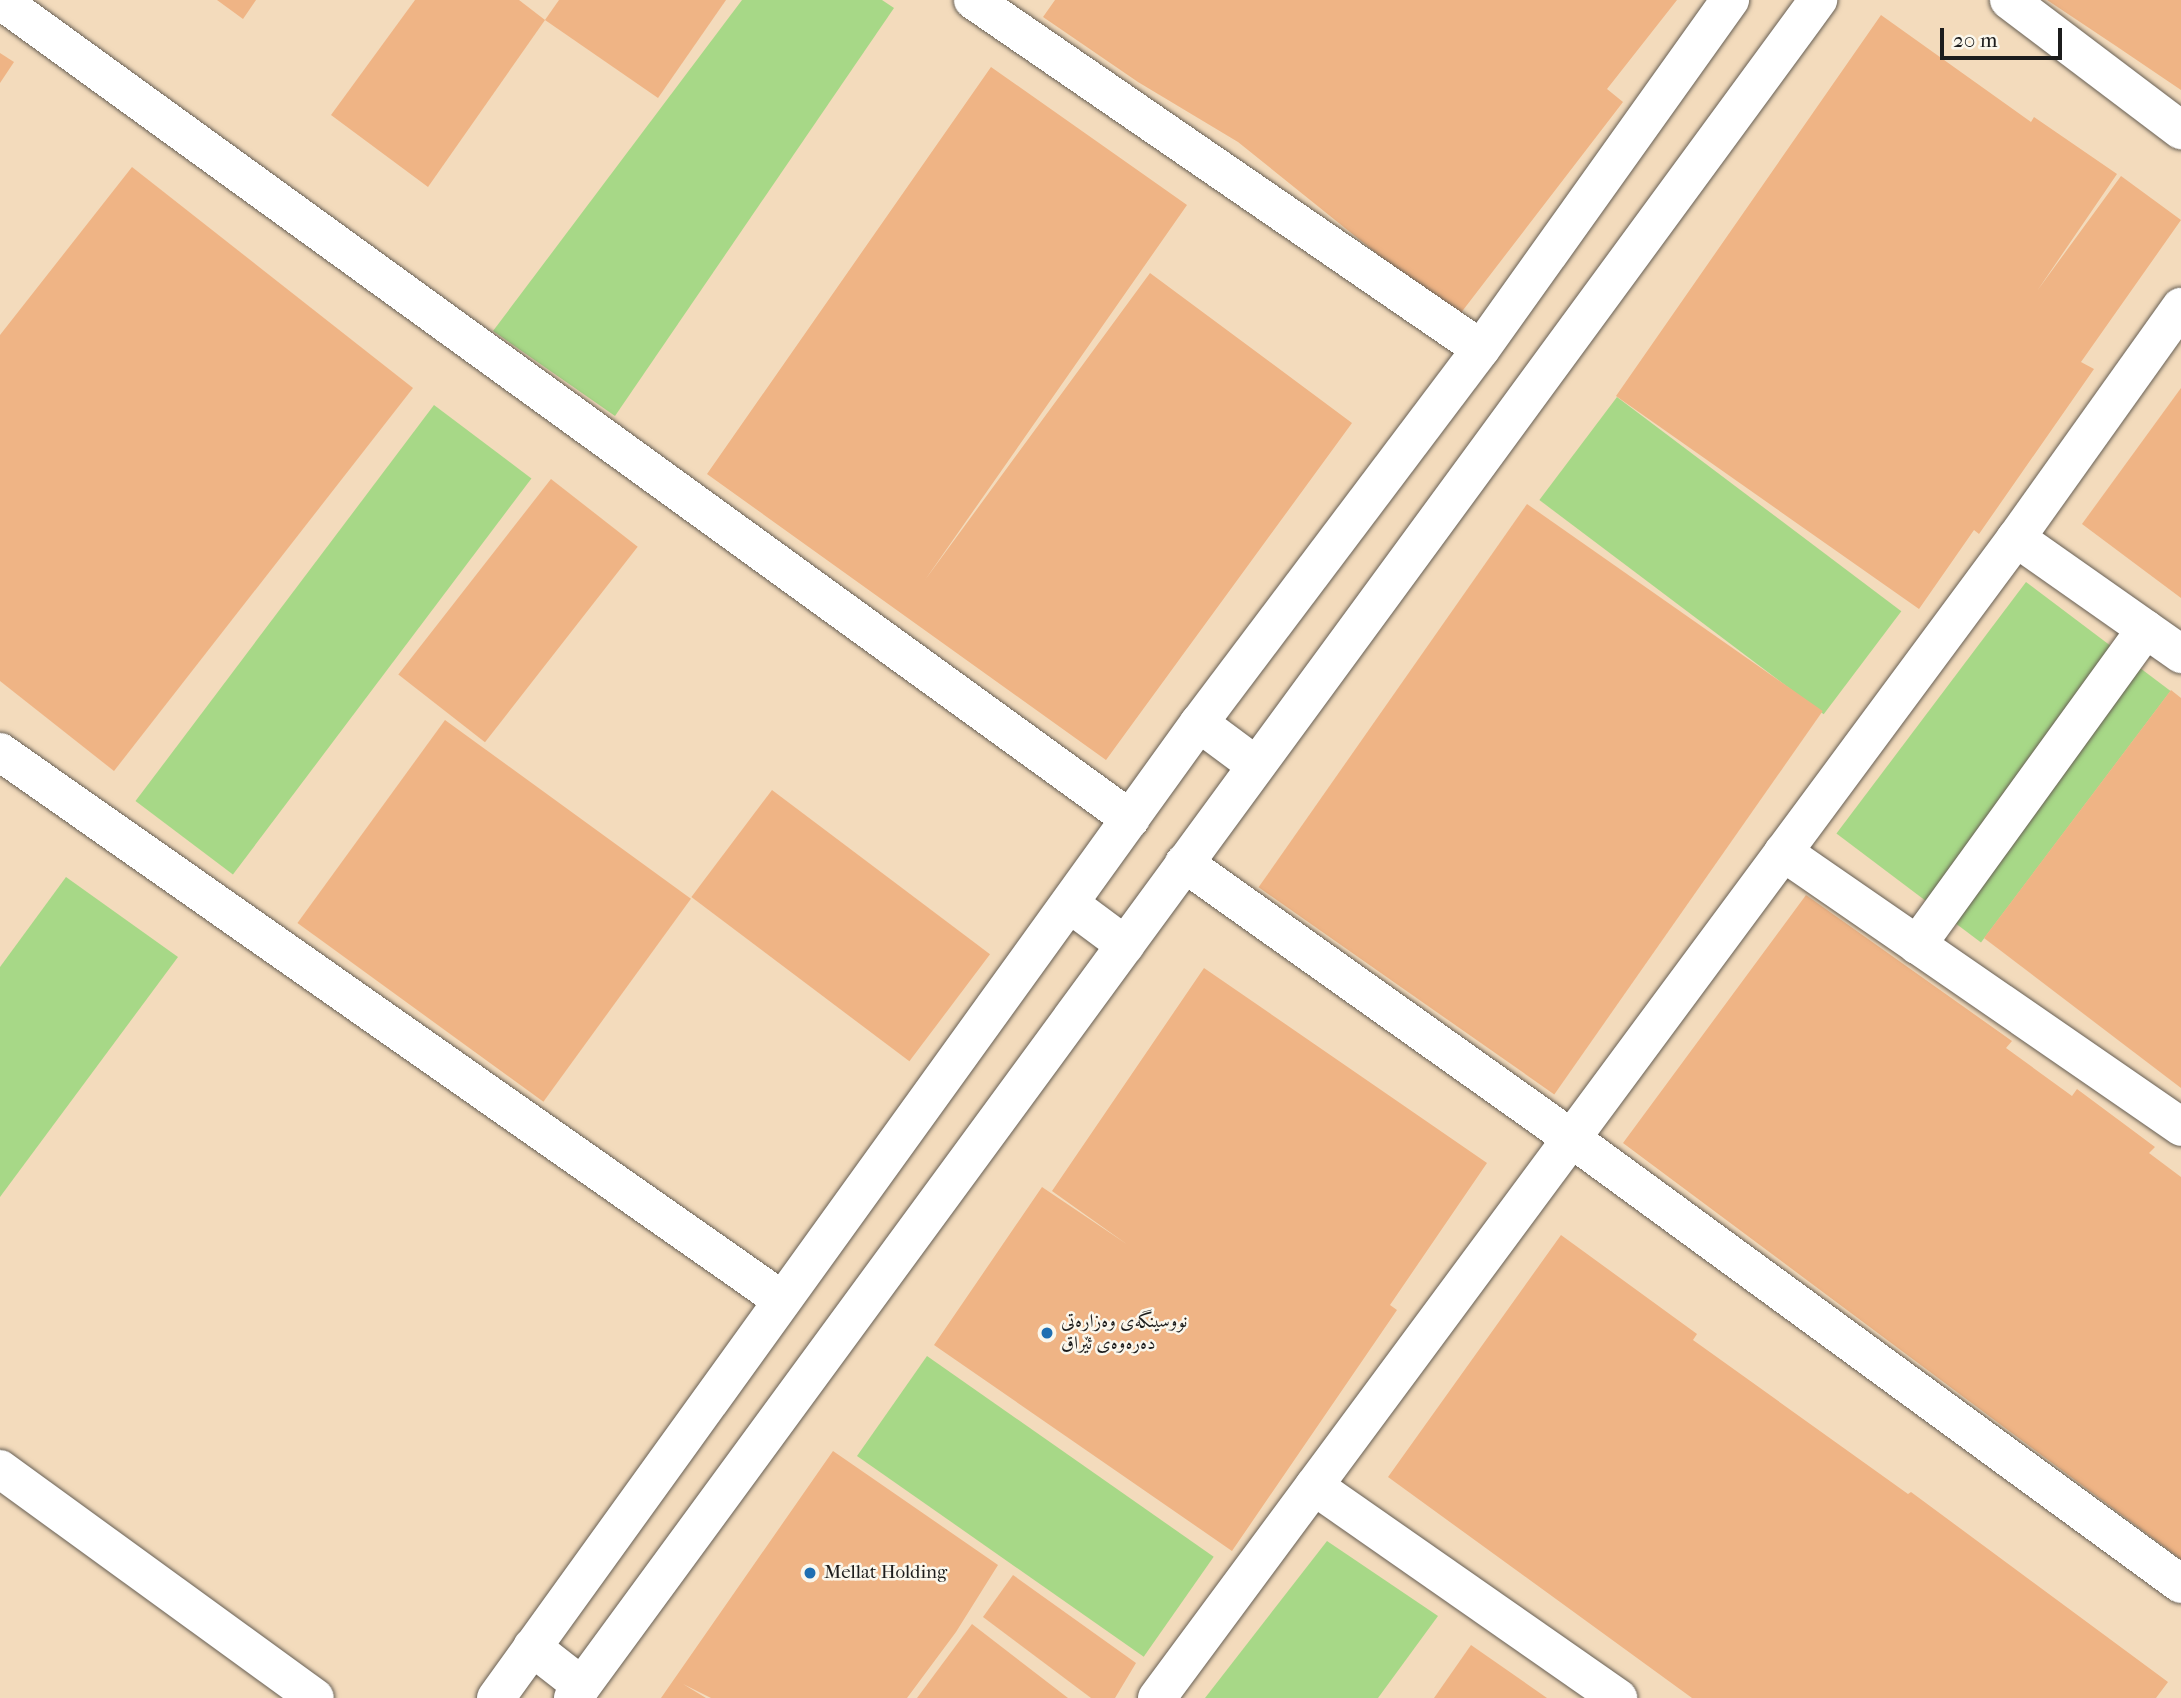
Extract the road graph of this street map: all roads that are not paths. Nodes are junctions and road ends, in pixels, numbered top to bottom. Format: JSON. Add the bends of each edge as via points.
{"nodes":[{"id":1,"x":0,"y":0,"type":"edge"},
{"id":2,"x":973,"y":0,"type":"edge"},
{"id":3,"x":1730,"y":0,"type":"edge"},
{"id":4,"x":2010,"y":0,"type":"edge"},
{"id":5,"x":1810,"y":3,"type":"edge"},
{"id":6,"x":2181,"y":130,"type":"edge"},
{"id":7,"x":2181,"y":307,"type":"edge"},
{"id":8,"x":1480,"y":349,"type":"junction"},
{"id":9,"x":2016,"y":538,"type":"junction"},
{"id":10,"x":2146,"y":629,"type":"junction"},
{"id":11,"x":2181,"y":654,"type":"edge"},
{"id":12,"x":1199,"y":723,"type":"junction"},
{"id":13,"x":0,"y":752,"type":"edge"},
{"id":14,"x":1254,"y":764,"type":"junction"},
{"id":15,"x":1130,"y":819,"type":"junction"},
{"id":16,"x":1783,"y":852,"type":"junction"},
{"id":17,"x":1184,"y":863,"type":"junction"},
{"id":18,"x":1070,"y":904,"type":"junction"},
{"id":19,"x":1125,"y":945,"type":"junction"},
{"id":20,"x":1917,"y":945,"type":"junction"},
{"id":21,"x":2181,"y":1127,"type":"edge"},
{"id":22,"x":1572,"y":1139,"type":"junction"},
{"id":23,"x":782,"y":1300,"type":"junction"},
{"id":24,"x":0,"y":1469,"type":"edge"},
{"id":25,"x":1314,"y":1486,"type":"junction"},
{"id":26,"x":2181,"y":1584,"type":"edge"},
{"id":27,"x":532,"y":1647,"type":"junction"},
{"id":28,"x":577,"y":1692,"type":"edge"},
{"id":29,"x":315,"y":1698,"type":"edge"},
{"id":30,"x":496,"y":1698,"type":"edge"},
{"id":31,"x":1157,"y":1698,"type":"edge"},
{"id":32,"x":1618,"y":1698,"type":"edge"}],
"edges":[{"from":1,"to":15,"type":"street"},
{"from":2,"to":8,"type":"street"},
{"from":3,"to":8,"type":"street"},
{"from":4,"to":6,"type":"street"},
{"from":5,"to":14,"type":"street"},
{"from":7,"to":9,"type":"street"},
{"from":8,"to":12,"type":"street"},
{"from":9,"to":10,"type":"street"},
{"from":9,"to":16,"type":"street"},
{"from":10,"to":11,"type":"street"},
{"from":10,"to":20,"type":"street"},
{"from":12,"to":14,"type":"street"},
{"from":12,"to":15,"type":"street"},
{"from":13,"to":23,"type":"street"},
{"from":14,"to":17,"type":"street"},
{"from":15,"to":18,"type":"street"},
{"from":16,"to":20,"type":"street"},
{"from":16,"to":22,"type":"street"},
{"from":17,"to":19,"type":"street"},
{"from":17,"to":22,"type":"street"},
{"from":18,"to":19,"type":"street"},
{"from":18,"to":23,"type":"street"},
{"from":19,"to":28,"type":"street"},
{"from":20,"to":21,"type":"street"},
{"from":22,"to":25,"type":"street"},
{"from":22,"to":26,"type":"street"},
{"from":23,"to":27,"type":"street"},
{"from":24,"to":29,"type":"street"},
{"from":25,"to":31,"type":"street"},
{"from":25,"to":32,"type":"street"},
{"from":27,"to":28,"type":"street"},
{"from":27,"to":30,"type":"street"}]}
